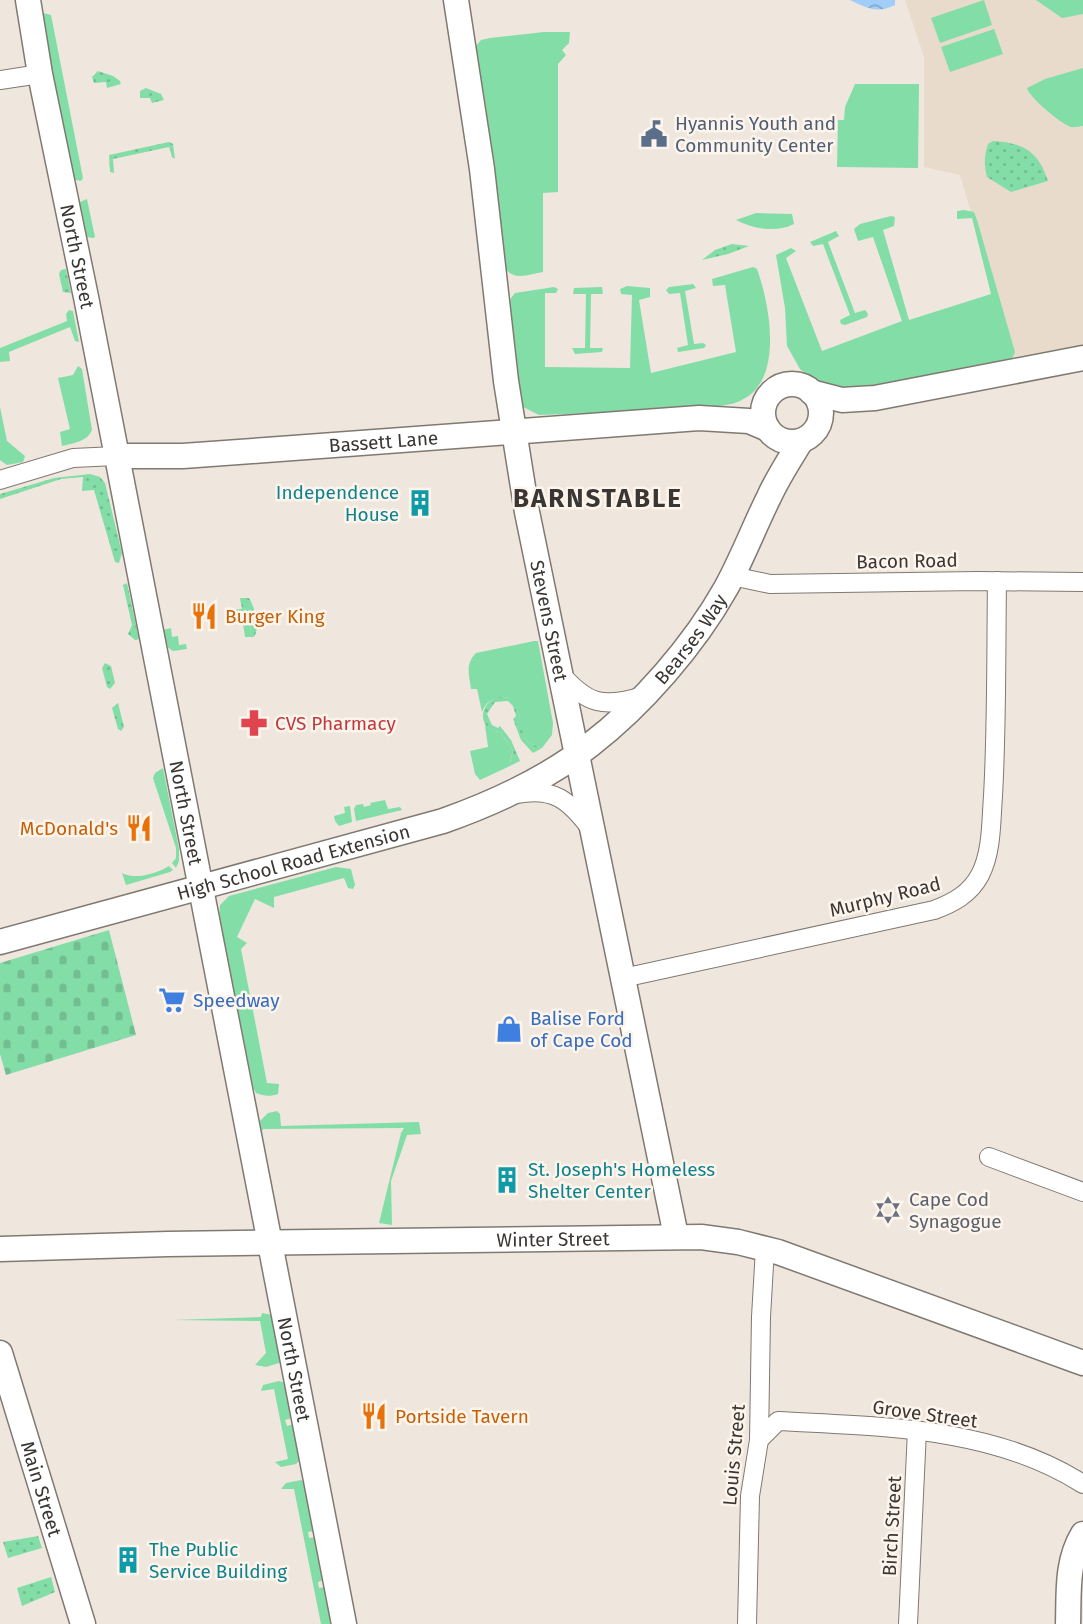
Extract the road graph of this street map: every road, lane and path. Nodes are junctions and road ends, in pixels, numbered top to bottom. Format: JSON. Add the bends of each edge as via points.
{"nodes":[{"id":1,"x":28,"y":0,"type":"edge"},
{"id":2,"x":456,"y":0,"type":"edge"},
{"id":3,"x":40,"y":74,"type":"junction"},
{"id":4,"x":0,"y":80,"type":"edge"},
{"id":5,"x":1083,"y":358,"type":"edge"},
{"id":6,"x":811,"y":392,"type":"junction"},
{"id":7,"x":875,"y":398,"type":"junction"},
{"id":8,"x":766,"y":400,"type":"junction"},
{"id":9,"x":699,"y":418,"type":"junction"},
{"id":10,"x":514,"y":431,"type":"junction"},
{"id":11,"x":791,"y":434,"type":"junction"},
{"id":12,"x":116,"y":456,"type":"junction"},
{"id":13,"x":0,"y":480,"type":"edge"},
{"id":14,"x":732,"y":576,"type":"junction"},
{"id":15,"x":997,"y":581,"type":"junction"},
{"id":16,"x":1083,"y":582,"type":"edge"},
{"id":17,"x":558,"y":670,"type":"junction"},
{"id":18,"x":643,"y":696,"type":"junction"},
{"id":19,"x":576,"y":755,"type":"junction"},
{"id":20,"x":503,"y":797,"type":"junction"},
{"id":21,"x":592,"y":831,"type":"junction"},
{"id":22,"x":200,"y":886,"type":"junction"},
{"id":23,"x":0,"y":942,"type":"edge"},
{"id":24,"x":623,"y":978,"type":"junction"},
{"id":25,"x":989,"y":1157,"type":"dead end"},
{"id":26,"x":1083,"y":1192,"type":"edge"},
{"id":27,"x":676,"y":1236,"type":"junction"},
{"id":28,"x":269,"y":1243,"type":"junction"},
{"id":29,"x":765,"y":1248,"type":"junction"},
{"id":30,"x":0,"y":1249,"type":"edge"},
{"id":31,"x":0,"y":1353,"type":"edge"},
{"id":32,"x":1083,"y":1363,"type":"edge"},
{"id":33,"x":7,"y":1401,"type":"edge"},
{"id":34,"x":917,"y":1430,"type":"junction"},
{"id":35,"x":759,"y":1440,"type":"junction"},
{"id":36,"x":1083,"y":1484,"type":"edge"},
{"id":37,"x":1083,"y":1535,"type":"edge"},
{"id":38,"x":83,"y":1624,"type":"edge"},
{"id":39,"x":344,"y":1624,"type":"edge"},
{"id":40,"x":747,"y":1624,"type":"edge"},
{"id":41,"x":908,"y":1624,"type":"edge"},
{"id":42,"x":1068,"y":1624,"type":"edge"}],
"edges":[{"from":1,"to":3,"type":"street","name":"North Street"},
{"from":2,"to":10,"type":"street","name":"Stevens Street"},
{"from":3,"to":4,"type":"street"},
{"from":3,"to":12,"type":"street","name":"North Street"},
{"from":5,"to":7,"type":"street"},
{"from":6,"to":7,"type":"street","via":[[842,400]]},
{"from":6,"to":8,"type":"street","via":[[800,386],[783,386]]},
{"from":6,"to":11,"type":"street","via":[[820,412]]},
{"from":7,"to":11,"type":"street"},
{"from":8,"to":9,"type":"street","via":[[752,408]]},
{"from":8,"to":11,"type":"street","via":[[763,415]]},
{"from":9,"to":10,"type":"street","name":"Bassett Lane"},
{"from":9,"to":11,"type":"street","name":"Bassett Lane","via":[[749,421]]},
{"from":10,"to":12,"type":"street","name":"Bassett Lane","via":[[183,456]]},
{"from":10,"to":17,"type":"street","name":"Stevens Street"},
{"from":11,"to":14,"type":"street","name":"Bearses Way"},
{"from":12,"to":13,"type":"street","name":"Bassett Lane","via":[[73,458]]},
{"from":12,"to":22,"type":"street","name":"North Street"},
{"from":14,"to":15,"type":"street","name":"Bacon Road","via":[[769,584]]},
{"from":14,"to":18,"type":"street","name":"Bearses Way","via":[[704,622]]},
{"from":15,"to":16,"type":"street","name":"Bacon Road"},
{"from":15,"to":24,"type":"street","name":"Murphy Road","via":[[991,825],[984,865],[974,884],[934,910]]},
{"from":17,"to":18,"type":"street","via":[[597,702],[620,703]]},
{"from":17,"to":19,"type":"street","name":"Stevens Street"},
{"from":18,"to":19,"type":"street","name":"Bearses Way"},
{"from":19,"to":20,"type":"street","name":"High School Road Extension"},
{"from":19,"to":21,"type":"street","name":"Stevens Street"},
{"from":20,"to":21,"type":"street","via":[[528,792],[554,795],[571,805]]},
{"from":20,"to":22,"type":"street","name":"High School Road Extension","via":[[430,825]]},
{"from":21,"to":24,"type":"street","name":"Stevens Street"},
{"from":22,"to":23,"type":"street","name":"High School Road Extension"},
{"from":22,"to":28,"type":"street","name":"North Street"},
{"from":24,"to":27,"type":"street","name":"Stevens Street"},
{"from":25,"to":26,"type":"street"},
{"from":27,"to":28,"type":"street","name":"Winter Street"},
{"from":27,"to":29,"type":"street","name":"Winter Street"},
{"from":28,"to":30,"type":"street","name":"Winter Street"},
{"from":28,"to":39,"type":"street","name":"North Street"},
{"from":29,"to":32,"type":"street","name":"Winter Street"},
{"from":29,"to":35,"type":"street","name":"Louis Street"},
{"from":31,"to":33,"type":"street","name":"Main Street"},
{"from":33,"to":38,"type":"street","name":"Main Street"},
{"from":34,"to":35,"type":"street","name":"Grove Street","via":[[778,1421]]},
{"from":34,"to":36,"type":"street","name":"Grove Street","via":[[1025,1455]]},
{"from":34,"to":41,"type":"street","name":"Birch Street"},
{"from":35,"to":40,"type":"street","name":"Louis Street","via":[[750,1496]]},
{"from":37,"to":42,"type":"street","via":[[1070,1567]]}]}
